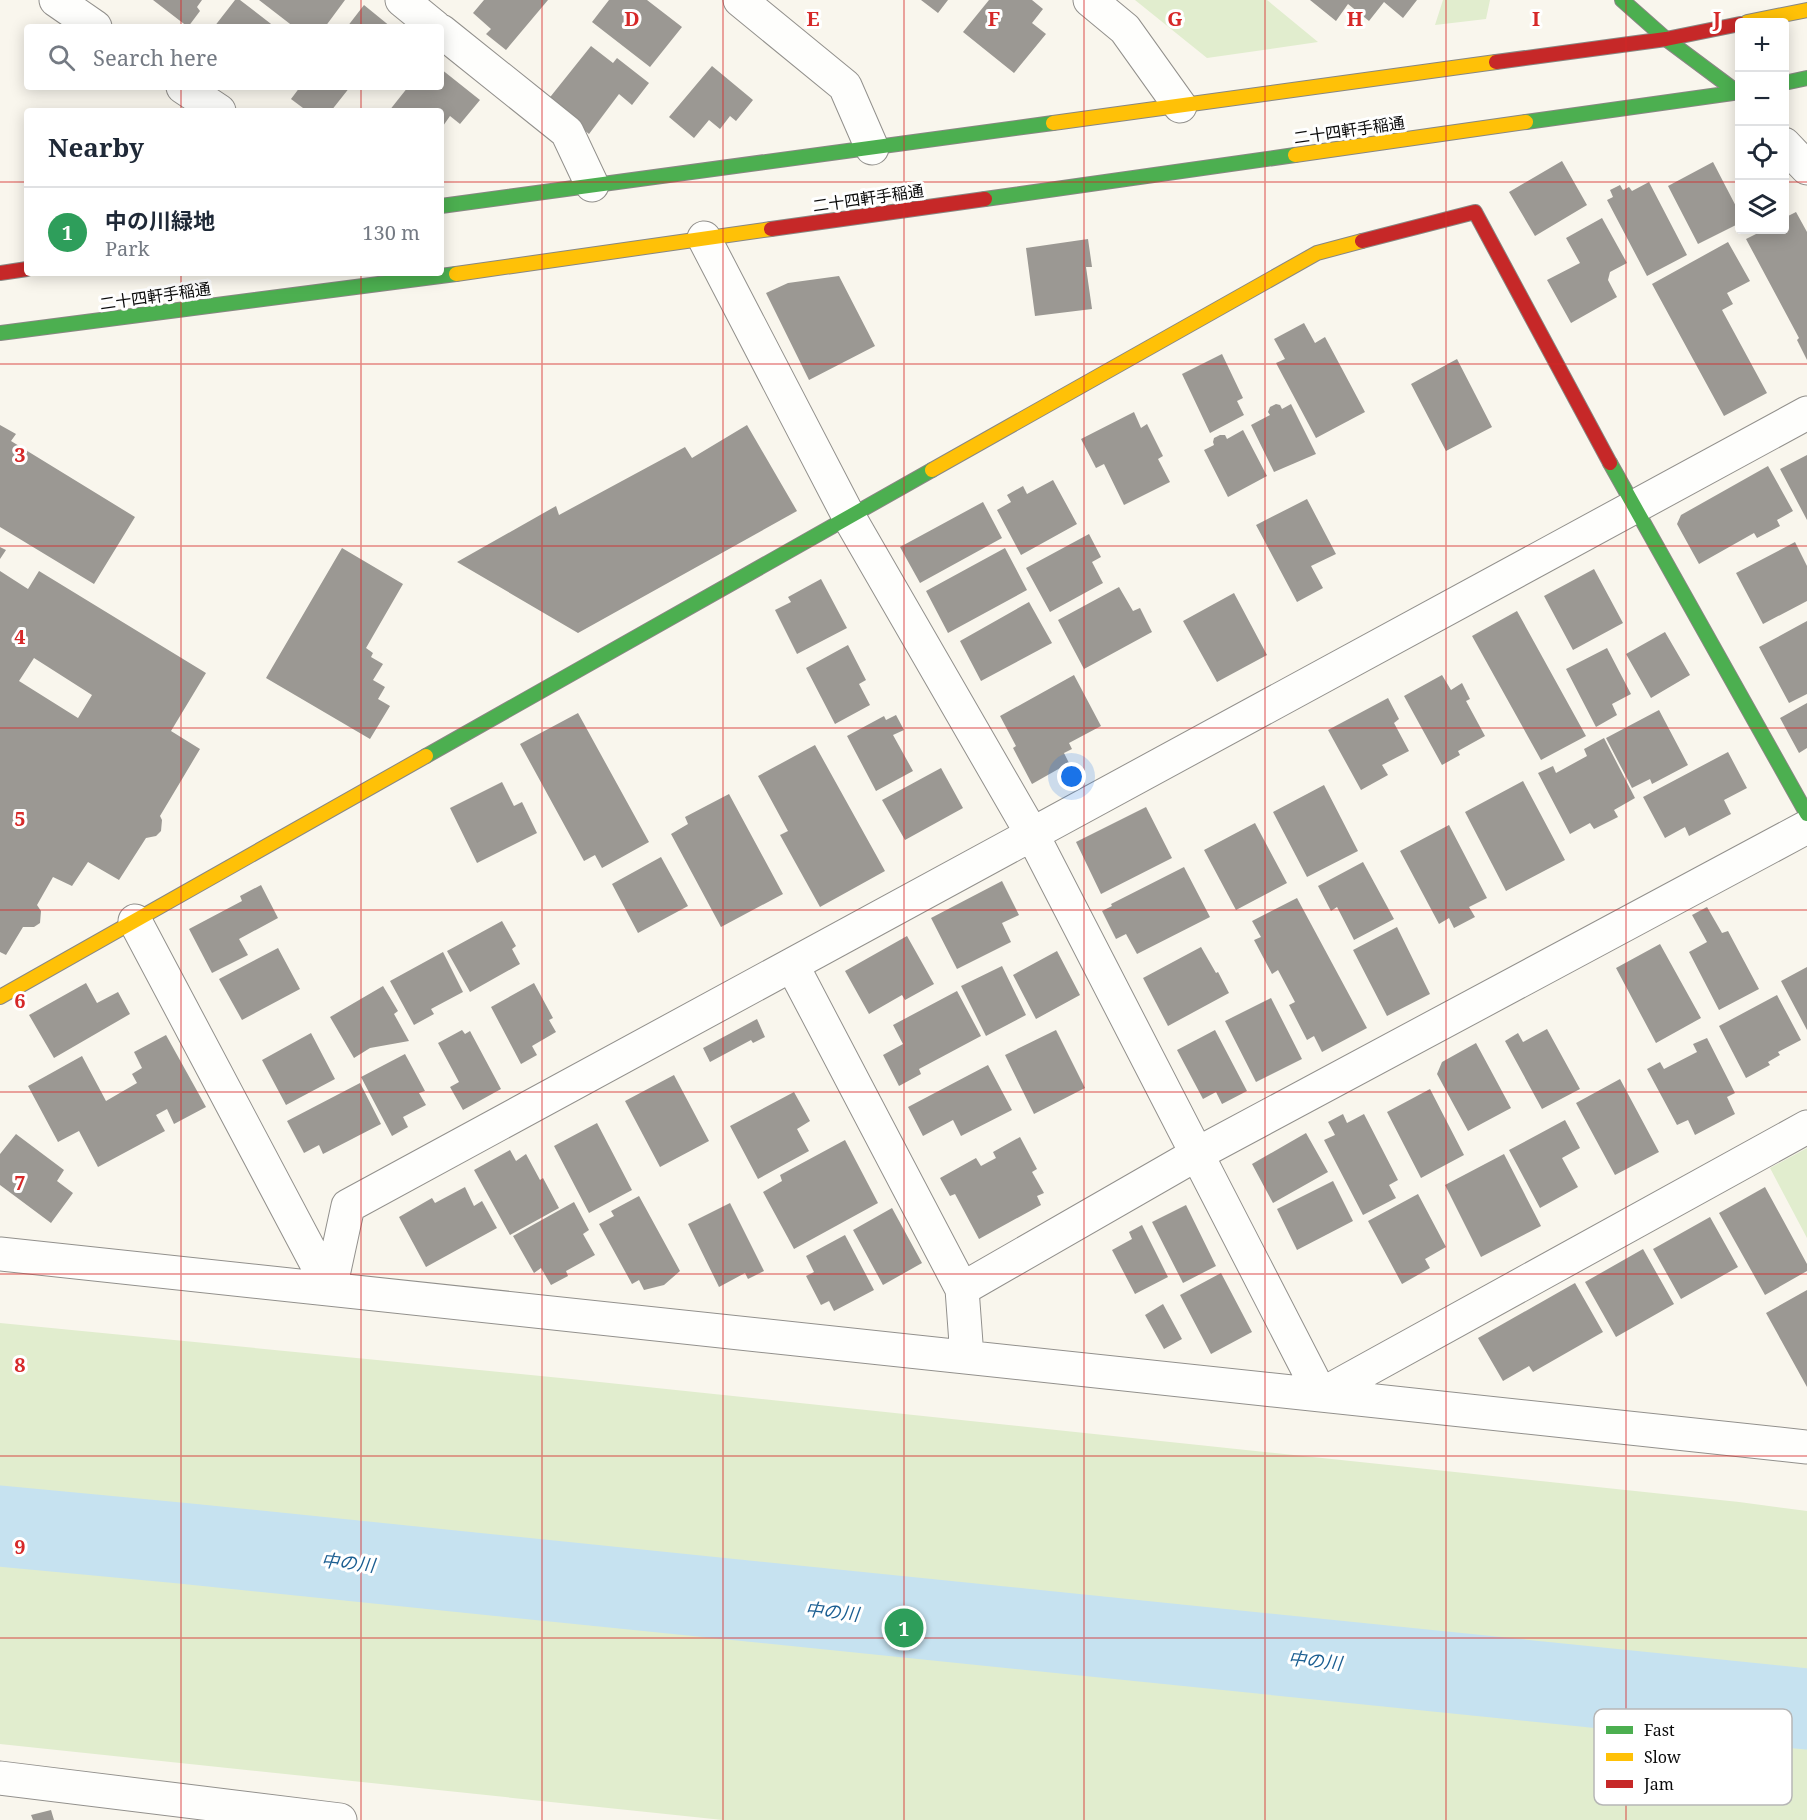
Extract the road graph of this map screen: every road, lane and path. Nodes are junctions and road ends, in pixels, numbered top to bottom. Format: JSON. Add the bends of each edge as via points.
{"nodes":[{"id":1,"x":402,"y":0,"type":"edge"},
{"id":2,"x":740,"y":0,"type":"edge"},
{"id":3,"x":1090,"y":0,"type":"edge"},
{"id":4,"x":1622,"y":0,"type":"edge"},
{"id":5,"x":1807,"y":10,"type":"edge"},
{"id":6,"x":1768,"y":18,"type":"edge"},
{"id":7,"x":431,"y":24,"type":"edge"},
{"id":8,"x":1735,"y":25,"type":"edge"},
{"id":9,"x":444,"y":33,"type":"edge"},
{"id":10,"x":1666,"y":39,"type":"junction"},
{"id":11,"x":1807,"y":78,"type":"edge"},
{"id":12,"x":1789,"y":82,"type":"edge"},
{"id":13,"x":188,"y":90,"type":"edge"},
{"id":14,"x":1735,"y":90,"type":"edge"},
{"id":15,"x":1735,"y":94,"type":"edge"},
{"id":16,"x":1180,"y":106,"type":"junction"},
{"id":17,"x":214,"y":108,"type":"edge"},
{"id":18,"x":872,"y":148,"type":"junction"},
{"id":19,"x":1789,"y":148,"type":"edge"},
{"id":20,"x":1807,"y":168,"type":"edge"},
{"id":21,"x":592,"y":186,"type":"junction"},
{"id":22,"x":444,"y":206,"type":"edge"},
{"id":23,"x":704,"y":238,"type":"junction"},
{"id":24,"x":24,"y":269,"type":"edge"},
{"id":25,"x":444,"y":270,"type":"edge"},
{"id":26,"x":0,"y":273,"type":"edge"},
{"id":27,"x":397,"y":276,"type":"edge"},
{"id":28,"x":381,"y":278,"type":"edge"},
{"id":29,"x":0,"y":333,"type":"edge"},
{"id":30,"x":1807,"y":413,"type":"edge"},
{"id":31,"x":1634,"y":507,"type":"junction"},
{"id":32,"x":849,"y":517,"type":"junction"},
{"id":33,"x":1807,"y":814,"type":"edge"},
{"id":34,"x":1807,"y":827,"type":"edge"},
{"id":35,"x":1032,"y":834,"type":"junction"},
{"id":36,"x":135,"y":921,"type":"junction"},
{"id":37,"x":792,"y":965,"type":"junction"},
{"id":38,"x":0,"y":997,"type":"edge"},
{"id":39,"x":1807,"y":1127,"type":"edge"},
{"id":40,"x":1197,"y":1154,"type":"junction"},
{"id":41,"x":0,"y":1254,"type":"edge"},
{"id":42,"x":330,"y":1289,"type":"junction"},
{"id":43,"x":962,"y":1289,"type":"junction"},
{"id":44,"x":967,"y":1357,"type":"junction"},
{"id":45,"x":1322,"y":1395,"type":"junction"},
{"id":46,"x":1807,"y":1447,"type":"edge"},
{"id":47,"x":0,"y":1778,"type":"edge"},
{"id":48,"x":339,"y":1820,"type":"edge"}],
"edges":[{"from":1,"to":7,"type":"street"},
{"from":2,"to":18,"type":"street","via":[[845,86]]},
{"from":3,"to":16,"type":"street","via":[[1125,29]]},
{"from":4,"to":10,"type":"street"},
{"from":5,"to":6,"type":"street"},
{"from":8,"to":10,"type":"street"},
{"from":9,"to":21,"type":"street","via":[[567,132]]},
{"from":10,"to":14,"type":"street"},
{"from":10,"to":16,"type":"street"},
{"from":11,"to":12,"type":"street"},
{"from":13,"to":17,"type":"street"},
{"from":15,"to":23,"type":"street","name":"二十四軒手稲通"},
{"from":16,"to":18,"type":"street"},
{"from":18,"to":21,"type":"street"},
{"from":19,"to":20,"type":"street"},
{"from":21,"to":22,"type":"street"},
{"from":23,"to":25,"type":"street","name":"二十四軒手稲通"},
{"from":23,"to":32,"type":"street"},
{"from":24,"to":26,"type":"street"},
{"from":27,"to":28,"type":"street","name":"二十四軒手稲通"},
{"from":28,"to":29,"type":"street","name":"二十四軒手稲通"},
{"from":30,"to":31,"type":"street"},
{"from":31,"to":32,"type":"street","via":[[1475,212],[1317,253]]},
{"from":31,"to":33,"type":"street"},
{"from":31,"to":35,"type":"street"},
{"from":32,"to":35,"type":"street"},
{"from":32,"to":36,"type":"street"},
{"from":34,"to":40,"type":"street"},
{"from":35,"to":37,"type":"street"},
{"from":35,"to":40,"type":"street"},
{"from":36,"to":38,"type":"street"},
{"from":36,"to":42,"type":"street"},
{"from":37,"to":42,"type":"street","via":[[348,1206]]},
{"from":37,"to":43,"type":"street"},
{"from":39,"to":45,"type":"street"},
{"from":40,"to":43,"type":"street"},
{"from":40,"to":45,"type":"street"},
{"from":41,"to":42,"type":"street"},
{"from":42,"to":44,"type":"street"},
{"from":43,"to":44,"type":"street"},
{"from":44,"to":45,"type":"street"},
{"from":45,"to":46,"type":"street"},
{"from":47,"to":48,"type":"street"}]}
